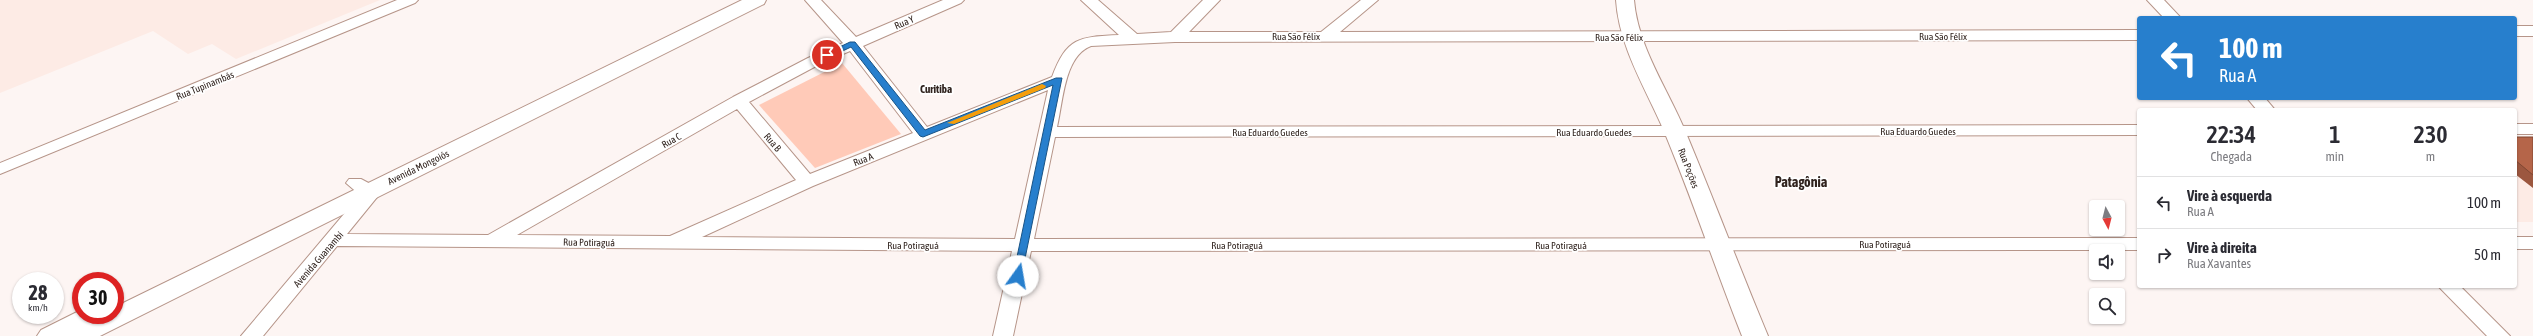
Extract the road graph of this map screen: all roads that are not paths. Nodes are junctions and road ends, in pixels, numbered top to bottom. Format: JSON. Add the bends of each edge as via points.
{"nodes":[{"id":1,"x":410,"y":0,"type":"edge"},
{"id":2,"x":730,"y":0,"type":"edge"},
{"id":3,"x":757,"y":0,"type":"edge"},
{"id":4,"x":813,"y":0,"type":"edge"},
{"id":5,"x":956,"y":0,"type":"edge"},
{"id":6,"x":1089,"y":0,"type":"edge"},
{"id":7,"x":1212,"y":0,"type":"edge"},
{"id":8,"x":1370,"y":0,"type":"edge"},
{"id":9,"x":1625,"y":0,"type":"edge"},
{"id":10,"x":2155,"y":0,"type":"edge"},
{"id":11,"x":2171,"y":16,"type":"edge"},
{"id":12,"x":2533,"y":31,"type":"edge"},
{"id":13,"x":2517,"y":32,"type":"edge"},
{"id":14,"x":2137,"y":35,"type":"edge"},
{"id":15,"x":1326,"y":36,"type":"junction"},
{"id":16,"x":1175,"y":37,"type":"junction"},
{"id":17,"x":1633,"y":37,"type":"junction"},
{"id":18,"x":1132,"y":38,"type":"junction"},
{"id":19,"x":853,"y":44,"type":"junction"},
{"id":20,"x":1059,"y":80,"type":"junction"},
{"id":21,"x":2257,"y":100,"type":"edge"},
{"id":22,"x":739,"y":102,"type":"junction"},
{"id":23,"x":2265,"y":108,"type":"edge"},
{"id":24,"x":2517,"y":129,"type":"edge"},
{"id":25,"x":2533,"y":129,"type":"edge"},
{"id":26,"x":2137,"y":130,"type":"edge"},
{"id":27,"x":1048,"y":132,"type":"junction"},
{"id":28,"x":1675,"y":132,"type":"junction"},
{"id":29,"x":923,"y":134,"type":"junction"},
{"id":30,"x":0,"y":169,"type":"edge"},
{"id":31,"x":807,"y":182,"type":"junction"},
{"id":32,"x":362,"y":187,"type":"junction"},
{"id":33,"x":334,"y":240,"type":"junction"},
{"id":34,"x":493,"y":241,"type":"junction"},
{"id":35,"x":2517,"y":243,"type":"edge"},
{"id":36,"x":2533,"y":243,"type":"edge"},
{"id":37,"x":670,"y":244,"type":"junction"},
{"id":38,"x":2137,"y":244,"type":"edge"},
{"id":39,"x":1025,"y":245,"type":"junction"},
{"id":40,"x":1717,"y":245,"type":"junction"},
{"id":41,"x":2450,"y":288,"type":"edge"},
{"id":42,"x":124,"y":300,"type":"edge"},
{"id":43,"x":74,"y":324,"type":"edge"},
{"id":44,"x":50,"y":336,"type":"edge"},
{"id":45,"x":79,"y":336,"type":"edge"},
{"id":46,"x":251,"y":336,"type":"edge"},
{"id":47,"x":1004,"y":336,"type":"edge"},
{"id":48,"x":1755,"y":336,"type":"edge"},
{"id":49,"x":2500,"y":336,"type":"edge"}],
"edges":[{"from":1,"to":30,"type":"street","name":"Rua Tupinambás"},
{"from":2,"to":32,"type":"street","name":"Avenida Mongoiós"},
{"from":3,"to":32,"type":"street","name":"Avenida Mongoiós"},
{"from":4,"to":19,"type":"street"},
{"from":5,"to":19,"type":"street","name":"Rua Y"},
{"from":6,"to":18,"type":"street"},
{"from":7,"to":16,"type":"street"},
{"from":8,"to":15,"type":"street"},
{"from":9,"to":17,"type":"street","name":"Rua Poções","via":[[1624,10]]},
{"from":10,"to":11,"type":"street"},
{"from":12,"to":13,"type":"street"},
{"from":14,"to":17,"type":"street","name":"Rua São Félix"},
{"from":15,"to":16,"type":"street","name":"Rua São Félix"},
{"from":15,"to":17,"type":"street","name":"Rua São Félix"},
{"from":16,"to":18,"type":"street","name":"Rua São Félix"},
{"from":17,"to":28,"type":"street","name":"Rua Poções"},
{"from":18,"to":20,"type":"street","name":"Rua São Félix","via":[[1100,39],[1073,48]]},
{"from":19,"to":22,"type":"street","name":"Rua C"},
{"from":19,"to":29,"type":"street"},
{"from":20,"to":27,"type":"street","name":"Rua São Félix"},
{"from":20,"to":29,"type":"street","name":"Rua A"},
{"from":21,"to":23,"type":"street"},
{"from":22,"to":31,"type":"street","name":"Rua B"},
{"from":22,"to":34,"type":"street","name":"Rua C"},
{"from":24,"to":25,"type":"street"},
{"from":26,"to":28,"type":"street","name":"Rua Eduardo Guedes"},
{"from":27,"to":28,"type":"street","name":"Rua Eduardo Guedes"},
{"from":27,"to":39,"type":"street","name":"Rua São Félix"},
{"from":28,"to":40,"type":"street","name":"Rua Poções"},
{"from":29,"to":31,"type":"street","name":"Rua A"},
{"from":31,"to":37,"type":"street","name":"Rua A"},
{"from":32,"to":33,"type":"street","name":"Avenida Guanambi","via":[[369,196]]},
{"from":32,"to":42,"type":"street","name":"Avenida Mongoiós"},
{"from":32,"to":45,"type":"street","name":"Avenida Mongoiós"},
{"from":33,"to":34,"type":"street","name":"Rua Potiraguá"},
{"from":33,"to":46,"type":"street","name":"Avenida Guanambi"},
{"from":34,"to":37,"type":"street","name":"Rua Potiraguá"},
{"from":35,"to":36,"type":"street"},
{"from":37,"to":39,"type":"street","name":"Rua Potiraguá"},
{"from":38,"to":40,"type":"street","name":"Rua Potiraguá"},
{"from":39,"to":40,"type":"street","name":"Rua Potiraguá"},
{"from":39,"to":47,"type":"street","name":"Rua São Félix"},
{"from":40,"to":48,"type":"street","name":"Rua Poções"},
{"from":41,"to":49,"type":"street"},
{"from":43,"to":44,"type":"street"}]}
